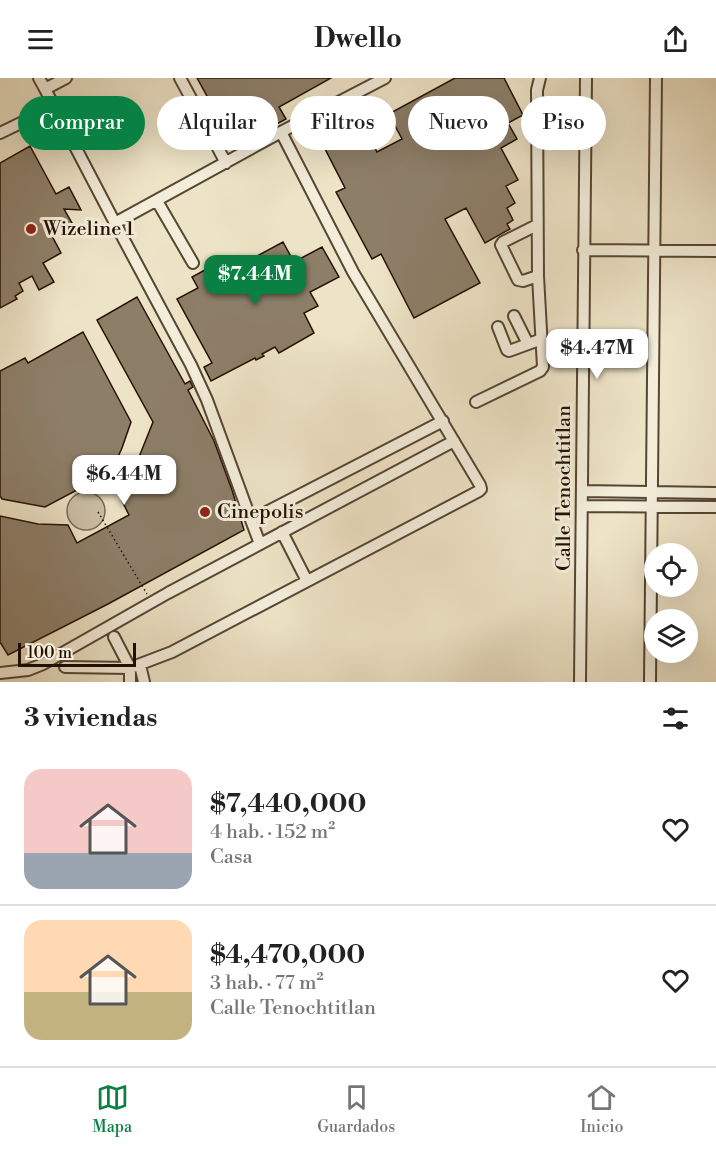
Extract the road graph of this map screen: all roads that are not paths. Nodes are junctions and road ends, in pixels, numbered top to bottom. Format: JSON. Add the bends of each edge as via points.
{"nodes":[{"id":1,"x":39,"y":78,"type":"edge"},
{"id":2,"x":66,"y":78,"type":"edge"},
{"id":3,"x":180,"y":78,"type":"edge"},
{"id":4,"x":385,"y":78,"type":"edge"},
{"id":5,"x":540,"y":78,"type":"edge"},
{"id":6,"x":586,"y":78,"type":"edge"},
{"id":7,"x":656,"y":78,"type":"edge"},
{"id":8,"x":45,"y":89,"type":"junction"},
{"id":9,"x":18,"y":125,"type":"edge"},
{"id":10,"x":281,"y":132,"type":"junction"},
{"id":11,"x":0,"y":133,"type":"edge"},
{"id":12,"x":226,"y":163,"type":"junction"},
{"id":13,"x":157,"y":201,"type":"junction"},
{"id":14,"x":115,"y":223,"type":"junction"},
{"id":15,"x":537,"y":225,"type":"junction"},
{"id":16,"x":583,"y":250,"type":"junction"},
{"id":17,"x":654,"y":251,"type":"junction"},
{"id":18,"x":716,"y":252,"type":"edge"},
{"id":19,"x":193,"y":263,"type":"dead end"},
{"id":20,"x":537,"y":276,"type":"junction"},
{"id":21,"x":514,"y":316,"type":"dead end"},
{"id":22,"x":498,"y":327,"type":"dead end"},
{"id":23,"x":542,"y":339,"type":"junction"},
{"id":24,"x":528,"y":344,"type":"junction"},
{"id":25,"x":476,"y":402,"type":"dead end"},
{"id":26,"x":442,"y":421,"type":"junction"},
{"id":27,"x":454,"y":441,"type":"junction"},
{"id":28,"x":582,"y":491,"type":"junction"},
{"id":29,"x":652,"y":492,"type":"junction"},
{"id":30,"x":716,"y":493,"type":"edge"},
{"id":31,"x":582,"y":506,"type":"junction"},
{"id":32,"x":652,"y":506,"type":"junction"},
{"id":33,"x":716,"y":507,"type":"edge"},
{"id":34,"x":251,"y":520,"type":"junction"},
{"id":35,"x":282,"y":532,"type":"junction"},
{"id":36,"x":262,"y":543,"type":"junction"},
{"id":37,"x":307,"y":581,"type":"junction"},
{"id":38,"x":114,"y":637,"type":"dead end"},
{"id":39,"x":65,"y":667,"type":"dead end"},
{"id":40,"x":135,"y":667,"type":"junction"},
{"id":41,"x":0,"y":673,"type":"edge"},
{"id":42,"x":130,"y":682,"type":"edge"},
{"id":43,"x":144,"y":682,"type":"edge"},
{"id":44,"x":580,"y":682,"type":"edge"},
{"id":45,"x":650,"y":682,"type":"edge"}],
"edges":[{"from":1,"to":8,"type":"street"},
{"from":2,"to":8,"type":"street"},
{"from":3,"to":12,"type":"street"},
{"from":4,"to":10,"type":"street"},
{"from":5,"to":15,"type":"street"},
{"from":6,"to":16,"type":"street","name":"Calle Tenochtitlan"},
{"from":7,"to":17,"type":"street"},
{"from":8,"to":14,"type":"street"},
{"from":9,"to":11,"type":"street"},
{"from":10,"to":12,"type":"street"},
{"from":10,"to":26,"type":"street","via":[[353,272]]},
{"from":12,"to":13,"type":"street"},
{"from":13,"to":14,"type":"street"},
{"from":13,"to":19,"type":"street"},
{"from":14,"to":34,"type":"street","via":[[191,365]]},
{"from":15,"to":20,"type":"street"},
{"from":15,"to":20,"type":"street","via":[[501,245],[518,280]]},
{"from":16,"to":17,"type":"street"},
{"from":16,"to":28,"type":"street","name":"Calle Tenochtitlan"},
{"from":17,"to":18,"type":"street"},
{"from":17,"to":29,"type":"street"},
{"from":20,"to":23,"type":"street"},
{"from":21,"to":24,"type":"street"},
{"from":22,"to":24,"type":"street","via":[[508,351]]},
{"from":23,"to":24,"type":"street"},
{"from":23,"to":25,"type":"street","via":[[541,370]]},
{"from":26,"to":27,"type":"street"},
{"from":26,"to":34,"type":"street"},
{"from":27,"to":35,"type":"street"},
{"from":27,"to":37,"type":"street","via":[[480,490]]},
{"from":28,"to":29,"type":"street"},
{"from":28,"to":31,"type":"street","name":"Calle Tenochtitlan"},
{"from":29,"to":30,"type":"street"},
{"from":29,"to":32,"type":"street"},
{"from":31,"to":32,"type":"street"},
{"from":31,"to":44,"type":"street","name":"Calle Tenochtitlan"},
{"from":32,"to":33,"type":"street"},
{"from":32,"to":45,"type":"street"},
{"from":34,"to":36,"type":"street"},
{"from":35,"to":36,"type":"street"},
{"from":35,"to":37,"type":"street"},
{"from":36,"to":41,"type":"street","via":[[43,664]]},
{"from":37,"to":40,"type":"street","via":[[172,652]]},
{"from":38,"to":40,"type":"street"},
{"from":39,"to":40,"type":"street"},
{"from":40,"to":42,"type":"street"},
{"from":40,"to":43,"type":"street"}]}
